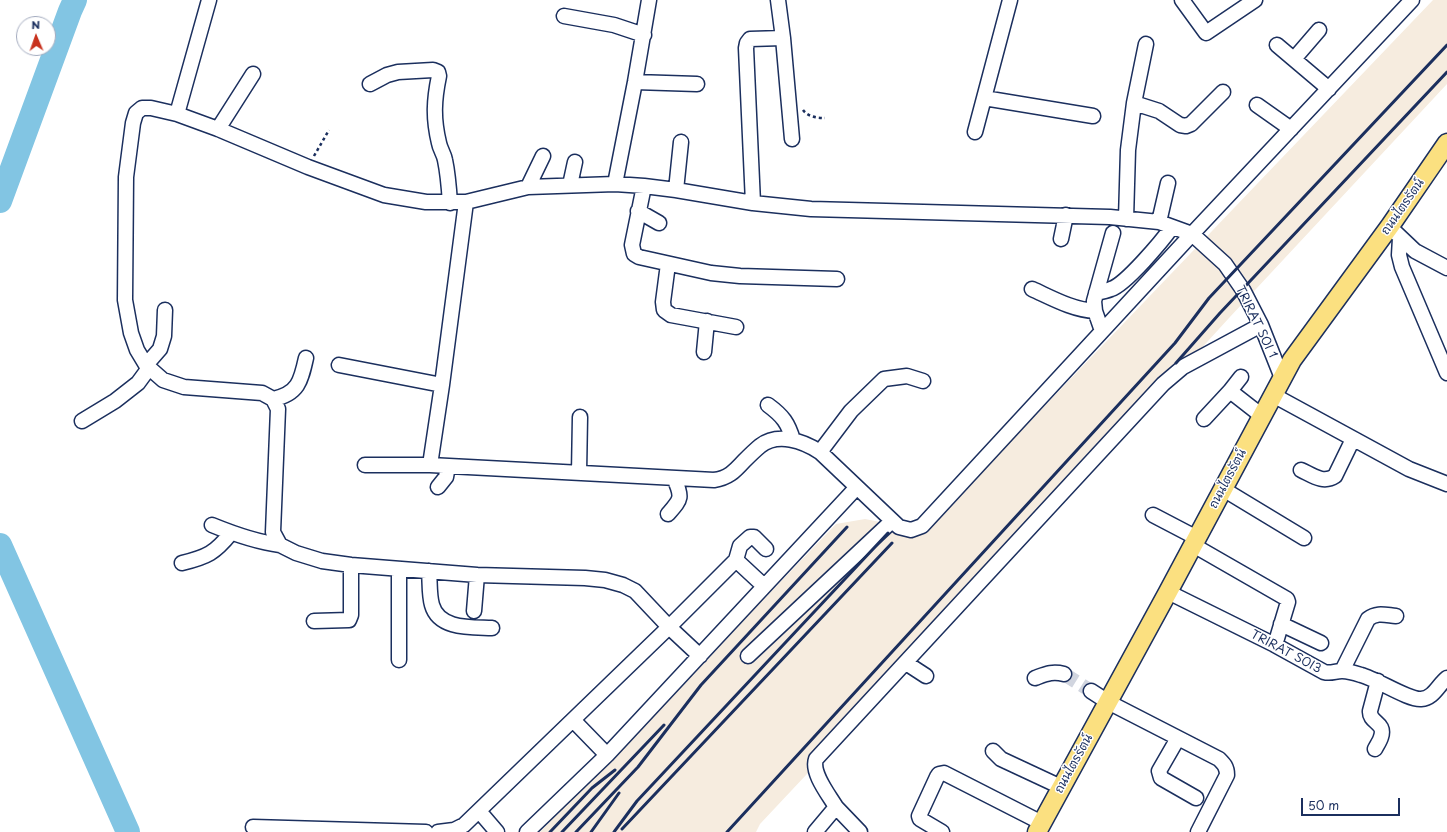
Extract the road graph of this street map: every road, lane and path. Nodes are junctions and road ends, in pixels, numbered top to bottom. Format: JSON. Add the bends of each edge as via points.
{"nodes":[{"id":1,"x":210,"y":0,"type":"edge"},
{"id":2,"x":649,"y":0,"type":"edge"},
{"id":3,"x":778,"y":0,"type":"edge"},
{"id":4,"x":1010,"y":0,"type":"edge"},
{"id":5,"x":1182,"y":0,"type":"edge"},
{"id":6,"x":1255,"y":0,"type":"edge"},
{"id":7,"x":1412,"y":0,"type":"edge"},
{"id":8,"x":564,"y":16,"type":"dead end"},
{"id":9,"x":1319,"y":30,"type":"dead end"},
{"id":10,"x":644,"y":35,"type":"junction"},
{"id":11,"x":783,"y":38,"type":"junction"},
{"id":12,"x":1146,"y":44,"type":"dead end"},
{"id":13,"x":1277,"y":44,"type":"dead end"},
{"id":14,"x":1294,"y":59,"type":"junction"},
{"id":15,"x":253,"y":74,"type":"dead end"},
{"id":16,"x":635,"y":82,"type":"junction"},
{"id":17,"x":370,"y":84,"type":"dead end"},
{"id":18,"x":697,"y":84,"type":"dead end"},
{"id":19,"x":1329,"y":89,"type":"junction"},
{"id":20,"x":1223,"y":92,"type":"dead end"},
{"id":21,"x":984,"y":98,"type":"junction"},
{"id":22,"x":1134,"y":103,"type":"junction"},
{"id":23,"x":1257,"y":105,"type":"dead end"},
{"id":24,"x":177,"y":114,"type":"junction"},
{"id":25,"x":1093,"y":116,"type":"dead end"},
{"id":26,"x":218,"y":129,"type":"junction"},
{"id":27,"x":1291,"y":129,"type":"junction"},
{"id":28,"x":329,"y":130,"type":"dead end"},
{"id":29,"x":975,"y":132,"type":"dead end"},
{"id":30,"x":792,"y":138,"type":"dead end"},
{"id":31,"x":681,"y":142,"type":"dead end"},
{"id":32,"x":1445,"y":151,"type":"edge"},
{"id":33,"x":543,"y":156,"type":"dead end"},
{"id":34,"x":574,"y":162,"type":"dead end"},
{"id":35,"x":308,"y":167,"type":"junction"},
{"id":36,"x":615,"y":184,"type":"junction"},
{"id":37,"x":1168,"y":184,"type":"dead end"},
{"id":38,"x":570,"y":185,"type":"junction"},
{"id":39,"x":644,"y":186,"type":"junction"},
{"id":40,"x":528,"y":188,"type":"junction"},
{"id":41,"x":676,"y":190,"type":"junction"},
{"id":42,"x":466,"y":202,"type":"junction"},
{"id":43,"x":450,"y":203,"type":"junction"},
{"id":44,"x":753,"y":203,"type":"junction"},
{"id":45,"x":638,"y":211,"type":"junction"},
{"id":46,"x":1066,"y":215,"type":"junction"},
{"id":47,"x":1126,"y":219,"type":"junction"},
{"id":48,"x":1159,"y":222,"type":"junction"},
{"id":49,"x":659,"y":223,"type":"dead end"},
{"id":50,"x":1172,"y":227,"type":"junction"},
{"id":51,"x":1113,"y":233,"type":"dead end"},
{"id":52,"x":1192,"y":234,"type":"junction"},
{"id":53,"x":1390,"y":234,"type":"junction"},
{"id":54,"x":1061,"y":238,"type":"dead end"},
{"id":55,"x":668,"y":264,"type":"junction"},
{"id":56,"x":1447,"y":268,"type":"edge"},
{"id":57,"x":837,"y":279,"type":"dead end"},
{"id":58,"x":1032,"y":289,"type":"dead end"},
{"id":59,"x":1096,"y":292,"type":"junction"},
{"id":60,"x":165,"y":310,"type":"dead end"},
{"id":61,"x":1095,"y":311,"type":"junction"},
{"id":62,"x":707,"y":321,"type":"junction"},
{"id":63,"x":1260,"y":325,"type":"junction"},
{"id":64,"x":736,"y":327,"type":"dead end"},
{"id":65,"x":1102,"y":331,"type":"junction"},
{"id":66,"x":704,"y":352,"type":"dead end"},
{"id":67,"x":306,"y":358,"type":"dead end"},
{"id":68,"x":339,"y":366,"type":"dead end"},
{"id":69,"x":147,"y":367,"type":"junction"},
{"id":70,"x":1447,"y":373,"type":"edge"},
{"id":71,"x":1241,"y":377,"type":"dead end"},
{"id":72,"x":1282,"y":378,"type":"junction"},
{"id":73,"x":923,"y":381,"type":"dead end"},
{"id":74,"x":442,"y":385,"type":"junction"},
{"id":75,"x":1230,"y":391,"type":"junction"},
{"id":76,"x":1273,"y":395,"type":"junction"},
{"id":77,"x":273,"y":399,"type":"junction"},
{"id":78,"x":768,"y":405,"type":"dead end"},
{"id":79,"x":1262,"y":416,"type":"junction"},
{"id":80,"x":580,"y":417,"type":"dead end"},
{"id":81,"x":1204,"y":419,"type":"dead end"},
{"id":82,"x":82,"y":421,"type":"dead end"},
{"id":83,"x":1353,"y":438,"type":"junction"},
{"id":84,"x":793,"y":440,"type":"junction"},
{"id":85,"x":820,"y":452,"type":"junction"},
{"id":86,"x":365,"y":465,"type":"dead end"},
{"id":87,"x":430,"y":465,"type":"junction"},
{"id":88,"x":448,"y":466,"type":"junction"},
{"id":89,"x":1302,"y":470,"type":"dead end"},
{"id":90,"x":578,"y":473,"type":"junction"},
{"id":91,"x":674,"y":478,"type":"junction"},
{"id":92,"x":1447,"y":484,"type":"edge"},
{"id":93,"x":857,"y":487,"type":"junction"},
{"id":94,"x":438,"y":488,"type":"dead end"},
{"id":95,"x":1223,"y":489,"type":"junction"},
{"id":96,"x":668,"y":514,"type":"dead end"},
{"id":97,"x":1153,"y":515,"type":"dead end"},
{"id":98,"x":892,"y":521,"type":"junction"},
{"id":99,"x":212,"y":525,"type":"dead end"},
{"id":100,"x":231,"y":533,"type":"junction"},
{"id":101,"x":1304,"y":538,"type":"dead end"},
{"id":102,"x":1195,"y":541,"type":"junction"},
{"id":103,"x":280,"y":545,"type":"junction"},
{"id":104,"x":766,"y":549,"type":"dead end"},
{"id":105,"x":736,"y":560,"type":"junction"},
{"id":106,"x":182,"y":563,"type":"dead end"},
{"id":107,"x":351,"y":565,"type":"junction"},
{"id":108,"x":399,"y":569,"type":"junction"},
{"id":109,"x":428,"y":571,"type":"junction"},
{"id":110,"x":477,"y":575,"type":"junction"},
{"id":111,"x":764,"y":586,"type":"junction"},
{"id":112,"x":1168,"y":592,"type":"junction"},
{"id":113,"x":474,"y":611,"type":"dead end"},
{"id":114,"x":1396,"y":616,"type":"dead end"},
{"id":115,"x":314,"y":622,"type":"dead end"},
{"id":116,"x":1281,"y":624,"type":"junction"},
{"id":117,"x":669,"y":627,"type":"junction"},
{"id":118,"x":492,"y":628,"type":"dead end"},
{"id":119,"x":1321,"y":643,"type":"dead end"},
{"id":120,"x":1274,"y":645,"type":"junction"},
{"id":121,"x":700,"y":656,"type":"junction"},
{"id":122,"x":748,"y":656,"type":"dead end"},
{"id":123,"x":400,"y":660,"type":"dead end"},
{"id":124,"x":906,"y":663,"type":"junction"},
{"id":125,"x":1342,"y":671,"type":"junction"},
{"id":126,"x":1064,"y":674,"type":"tunnel mouth"},
{"id":127,"x":926,"y":676,"type":"dead end"},
{"id":128,"x":1035,"y":678,"type":"dead end"},
{"id":129,"x":1447,"y":678,"type":"edge"},
{"id":130,"x":1378,"y":681,"type":"junction"},
{"id":131,"x":1091,"y":691,"type":"tunnel mouth"},
{"id":132,"x":1108,"y":702,"type":"junction"},
{"id":133,"x":573,"y":720,"type":"junction"},
{"id":134,"x":1178,"y":738,"type":"junction"},
{"id":135,"x":1375,"y":749,"type":"dead end"},
{"id":136,"x":994,"y":751,"type":"dead end"},
{"id":137,"x":607,"y":755,"type":"junction"},
{"id":138,"x":1061,"y":787,"type":"junction"},
{"id":139,"x":1196,"y":798,"type":"dead end"},
{"id":140,"x":836,"y":807,"type":"junction"},
{"id":141,"x":479,"y":811,"type":"junction"},
{"id":142,"x":252,"y":827,"type":"dead end"},
{"id":143,"x":1039,"y":828,"type":"edge"},
{"id":144,"x":426,"y":832,"type":"edge"},
{"id":145,"x":438,"y":832,"type":"edge"},
{"id":146,"x":497,"y":832,"type":"edge"},
{"id":147,"x":527,"y":832,"type":"edge"},
{"id":148,"x":815,"y":832,"type":"edge"},
{"id":149,"x":860,"y":832,"type":"edge"},
{"id":150,"x":942,"y":832,"type":"edge"},
{"id":151,"x":1198,"y":832,"type":"edge"}],
"edges":[{"from":1,"to":24,"type":"street"},
{"from":2,"to":10,"type":"street"},
{"from":3,"to":11,"type":"street"},
{"from":4,"to":21,"type":"street"},
{"from":5,"to":6,"type":"street","via":[[1206,34]]},
{"from":7,"to":19,"type":"street"},
{"from":8,"to":10,"type":"street","via":[[614,25]]},
{"from":9,"to":14,"type":"street"},
{"from":10,"to":16,"type":"street"},
{"from":11,"to":30,"type":"street"},
{"from":11,"to":44,"type":"street","via":[[750,39],[747,43]]},
{"from":12,"to":22,"type":"street"},
{"from":13,"to":14,"type":"street"},
{"from":14,"to":19,"type":"street"},
{"from":15,"to":26,"type":"street"},
{"from":16,"to":18,"type":"street"},
{"from":16,"to":36,"type":"street"},
{"from":17,"to":43,"type":"street","via":[[387,74],[398,72],[438,72],[435,126],[445,158]]},
{"from":19,"to":27,"type":"street"},
{"from":20,"to":22,"type":"street","via":[[1186,126],[1180,125],[1159,111]]},
{"from":21,"to":25,"type":"street"},
{"from":21,"to":29,"type":"street"},
{"from":22,"to":47,"type":"street","via":[[1128,150]]},
{"from":23,"to":27,"type":"street"},
{"from":24,"to":26,"type":"street"},
{"from":24,"to":69,"type":"street","via":[[151,108],[142,108],[136,113],[126,177],[125,300],[136,350]]},
{"from":26,"to":35,"type":"street"},
{"from":27,"to":52,"type":"street"},
{"from":28,"to":35,"type":"path"},
{"from":31,"to":41,"type":"street"},
{"from":32,"to":53,"type":"main road","name":"ถนนไตรรัตน์"},
{"from":33,"to":40,"type":"street"},
{"from":34,"to":38,"type":"street"},
{"from":35,"to":43,"type":"street","via":[[384,195]]},
{"from":36,"to":38,"type":"street"},
{"from":36,"to":39,"type":"street"},
{"from":37,"to":48,"type":"street"},
{"from":38,"to":40,"type":"street"},
{"from":39,"to":41,"type":"street"},
{"from":39,"to":45,"type":"street"},
{"from":40,"to":42,"type":"street"},
{"from":41,"to":44,"type":"street"},
{"from":42,"to":43,"type":"street"},
{"from":42,"to":74,"type":"street"},
{"from":44,"to":46,"type":"street","via":[[811,209]]},
{"from":45,"to":49,"type":"street"},
{"from":45,"to":55,"type":"street","via":[[632,245],[634,254]]},
{"from":46,"to":47,"type":"street"},
{"from":46,"to":54,"type":"street"},
{"from":47,"to":48,"type":"street"},
{"from":48,"to":50,"type":"street"},
{"from":50,"to":52,"type":"street"},
{"from":50,"to":59,"type":"street","via":[[1125,279],[1112,289]]},
{"from":51,"to":59,"type":"street"},
{"from":52,"to":63,"type":"street","name":"TRIRAT SOI 1","via":[[1225,264],[1243,290]]},
{"from":52,"to":65,"type":"street"},
{"from":53,"to":56,"type":"street"},
{"from":53,"to":70,"type":"street"},
{"from":53,"to":72,"type":"main road","name":"ถนนไตรรัตน์","via":[[1292,360]]},
{"from":55,"to":57,"type":"street","via":[[740,276]]},
{"from":55,"to":62,"type":"street","via":[[664,310],[671,315]]},
{"from":58,"to":61,"type":"street","via":[[1075,308]]},
{"from":59,"to":61,"type":"street"},
{"from":60,"to":69,"type":"street","via":[[164,336],[160,349]]},
{"from":61,"to":65,"type":"street"},
{"from":62,"to":64,"type":"street"},
{"from":62,"to":66,"type":"street"},
{"from":63,"to":72,"type":"street","name":"TRIRAT SOI 1"},
{"from":63,"to":124,"type":"street","via":[[1183,367],[1163,384]]},
{"from":65,"to":98,"type":"street","via":[[922,526],[912,530],[899,527]]},
{"from":67,"to":77,"type":"street","via":[[302,379],[294,389],[282,397]]},
{"from":68,"to":74,"type":"street"},
{"from":69,"to":77,"type":"street","via":[[163,380],[184,387],[262,394]]},
{"from":69,"to":82,"type":"street","via":[[138,383]]},
{"from":71,"to":75,"type":"street"},
{"from":72,"to":76,"type":"main road","name":"ถนนไตรรัตน์"},
{"from":73,"to":85,"type":"street","via":[[907,376],[884,379],[851,411]]},
{"from":74,"to":87,"type":"street"},
{"from":75,"to":79,"type":"street"},
{"from":75,"to":81,"type":"street"},
{"from":76,"to":79,"type":"main road","name":"ถนนไตรรัตน์"},
{"from":76,"to":83,"type":"street"},
{"from":77,"to":103,"type":"street","via":[[278,409],[273,532]]},
{"from":78,"to":84,"type":"street","via":[[780,414],[789,426]]},
{"from":79,"to":95,"type":"main road","name":"ถนนไตรรัตน์"},
{"from":80,"to":90,"type":"street"},
{"from":83,"to":89,"type":"street","via":[[1334,476],[1330,479],[1322,480]]},
{"from":83,"to":92,"type":"street","via":[[1409,469]]},
{"from":84,"to":85,"type":"street","via":[[808,444]]},
{"from":84,"to":91,"type":"street","via":[[770,441],[760,446],[731,474],[721,479]]},
{"from":85,"to":93,"type":"street"},
{"from":86,"to":87,"type":"street"},
{"from":87,"to":88,"type":"street"},
{"from":88,"to":90,"type":"street"},
{"from":88,"to":94,"type":"street","via":[[446,477]]},
{"from":90,"to":91,"type":"street"},
{"from":91,"to":96,"type":"street","via":[[679,489],[679,501]]},
{"from":93,"to":98,"type":"street"},
{"from":93,"to":111,"type":"street"},
{"from":95,"to":101,"type":"street"},
{"from":95,"to":102,"type":"main road","name":"ถนนไตรรัตน์"},
{"from":97,"to":102,"type":"street"},
{"from":98,"to":122,"type":"street"},
{"from":99,"to":100,"type":"street"},
{"from":100,"to":103,"type":"street","via":[[262,543]]},
{"from":100,"to":106,"type":"street","via":[[210,554]]},
{"from":102,"to":112,"type":"main road","name":"ถนนไตรรัตน์"},
{"from":102,"to":116,"type":"street","via":[[1287,599]]},
{"from":103,"to":107,"type":"street","via":[[296,553]]},
{"from":104,"to":105,"type":"street","via":[[754,537],[750,537],[740,546]]},
{"from":105,"to":111,"type":"street"},
{"from":105,"to":117,"type":"street"},
{"from":107,"to":108,"type":"street"},
{"from":107,"to":115,"type":"street","via":[[349,620]]},
{"from":108,"to":109,"type":"street"},
{"from":108,"to":123,"type":"street"},
{"from":109,"to":110,"type":"street"},
{"from":109,"to":118,"type":"street","via":[[432,606],[437,615],[447,623]]},
{"from":110,"to":113,"type":"street"},
{"from":110,"to":117,"type":"street","via":[[605,580],[635,591]]},
{"from":111,"to":121,"type":"street"},
{"from":112,"to":120,"type":"street","name":"TRIRAT SOI3"},
{"from":112,"to":132,"type":"main road","name":"ถนนไตรรัตน์"},
{"from":114,"to":125,"type":"street","via":[[1380,614],[1368,619]]},
{"from":116,"to":119,"type":"street"},
{"from":116,"to":120,"type":"street"},
{"from":117,"to":121,"type":"street"},
{"from":117,"to":133,"type":"street"},
{"from":120,"to":125,"type":"street","name":"TRIRAT SOI3","via":[[1324,672],[1330,674]]},
{"from":121,"to":137,"type":"street"},
{"from":124,"to":127,"type":"street"},
{"from":124,"to":140,"type":"street","via":[[816,759],[815,771]]},
{"from":125,"to":130,"type":"street","name":"TRIRAT SOI3"},
{"from":126,"to":128,"type":"street","via":[[1055,671]]},
{"from":129,"to":130,"type":"street","name":"TRIRAT SOI3","via":[[1430,696],[1421,699],[1410,697]]},
{"from":130,"to":135,"type":"street","via":[[1370,711],[1372,719],[1380,724],[1382,730]]},
{"from":131,"to":132,"type":"street"},
{"from":132,"to":134,"type":"street"},
{"from":132,"to":138,"type":"main road","name":"ถนนไตรรัตน์"},
{"from":133,"to":137,"type":"street"},
{"from":133,"to":141,"type":"street"},
{"from":134,"to":139,"type":"street","via":[[1159,771],[1161,778]]},
{"from":134,"to":151,"type":"street","via":[[1219,759],[1227,769],[1227,775]]},
{"from":136,"to":138,"type":"street","via":[[1001,759]]},
{"from":137,"to":147,"type":"street"},
{"from":138,"to":143,"type":"main road","name":"ถนนไตรรัตน์"},
{"from":140,"to":148,"type":"street"},
{"from":140,"to":149,"type":"street"},
{"from":141,"to":145,"type":"street","via":[[464,825],[454,830]]},
{"from":141,"to":146,"type":"street"},
{"from":142,"to":144,"type":"street"},
{"from":143,"to":150,"type":"street","via":[[944,773],[937,777],[920,816],[920,819]]}]}
